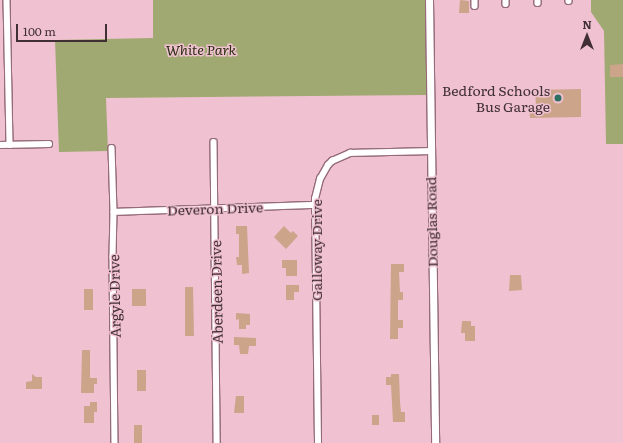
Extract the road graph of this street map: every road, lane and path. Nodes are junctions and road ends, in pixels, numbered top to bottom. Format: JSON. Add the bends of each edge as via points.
{"nodes":[{"id":1,"x":7,"y":0,"type":"edge"},
{"id":2,"x":429,"y":0,"type":"edge"},
{"id":3,"x":214,"y":142,"type":"dead end"},
{"id":4,"x":49,"y":144,"type":"dead end"},
{"id":5,"x":10,"y":145,"type":"junction"},
{"id":6,"x":0,"y":146,"type":"edge"},
{"id":7,"x":112,"y":148,"type":"dead end"},
{"id":8,"x":430,"y":151,"type":"junction"},
{"id":9,"x":315,"y":205,"type":"junction"},
{"id":10,"x":214,"y":208,"type":"junction"},
{"id":11,"x":114,"y":212,"type":"junction"},
{"id":12,"x":116,"y":443,"type":"edge"},
{"id":13,"x":217,"y":443,"type":"edge"},
{"id":14,"x":318,"y":443,"type":"edge"},
{"id":15,"x":435,"y":443,"type":"edge"}],
"edges":[{"from":1,"to":5,"type":"street"},
{"from":2,"to":8,"type":"street","name":"Douglas Road"},
{"from":3,"to":10,"type":"street","name":"Aberdeen Drive"},
{"from":4,"to":5,"type":"street"},
{"from":5,"to":6,"type":"street"},
{"from":7,"to":11,"type":"street","name":"Argyle Drive"},
{"from":8,"to":9,"type":"street","name":"Galloway Drive","via":[[359,152],[340,156],[324,171],[316,193]]},
{"from":8,"to":15,"type":"street","name":"Douglas Road"},
{"from":9,"to":10,"type":"street","name":"Deveron Drive"},
{"from":9,"to":14,"type":"street","name":"Galloway Drive"},
{"from":10,"to":11,"type":"street","name":"Deveron Drive"},
{"from":10,"to":13,"type":"street","name":"Aberdeen Drive"},
{"from":11,"to":12,"type":"street","name":"Argyle Drive"}]}
